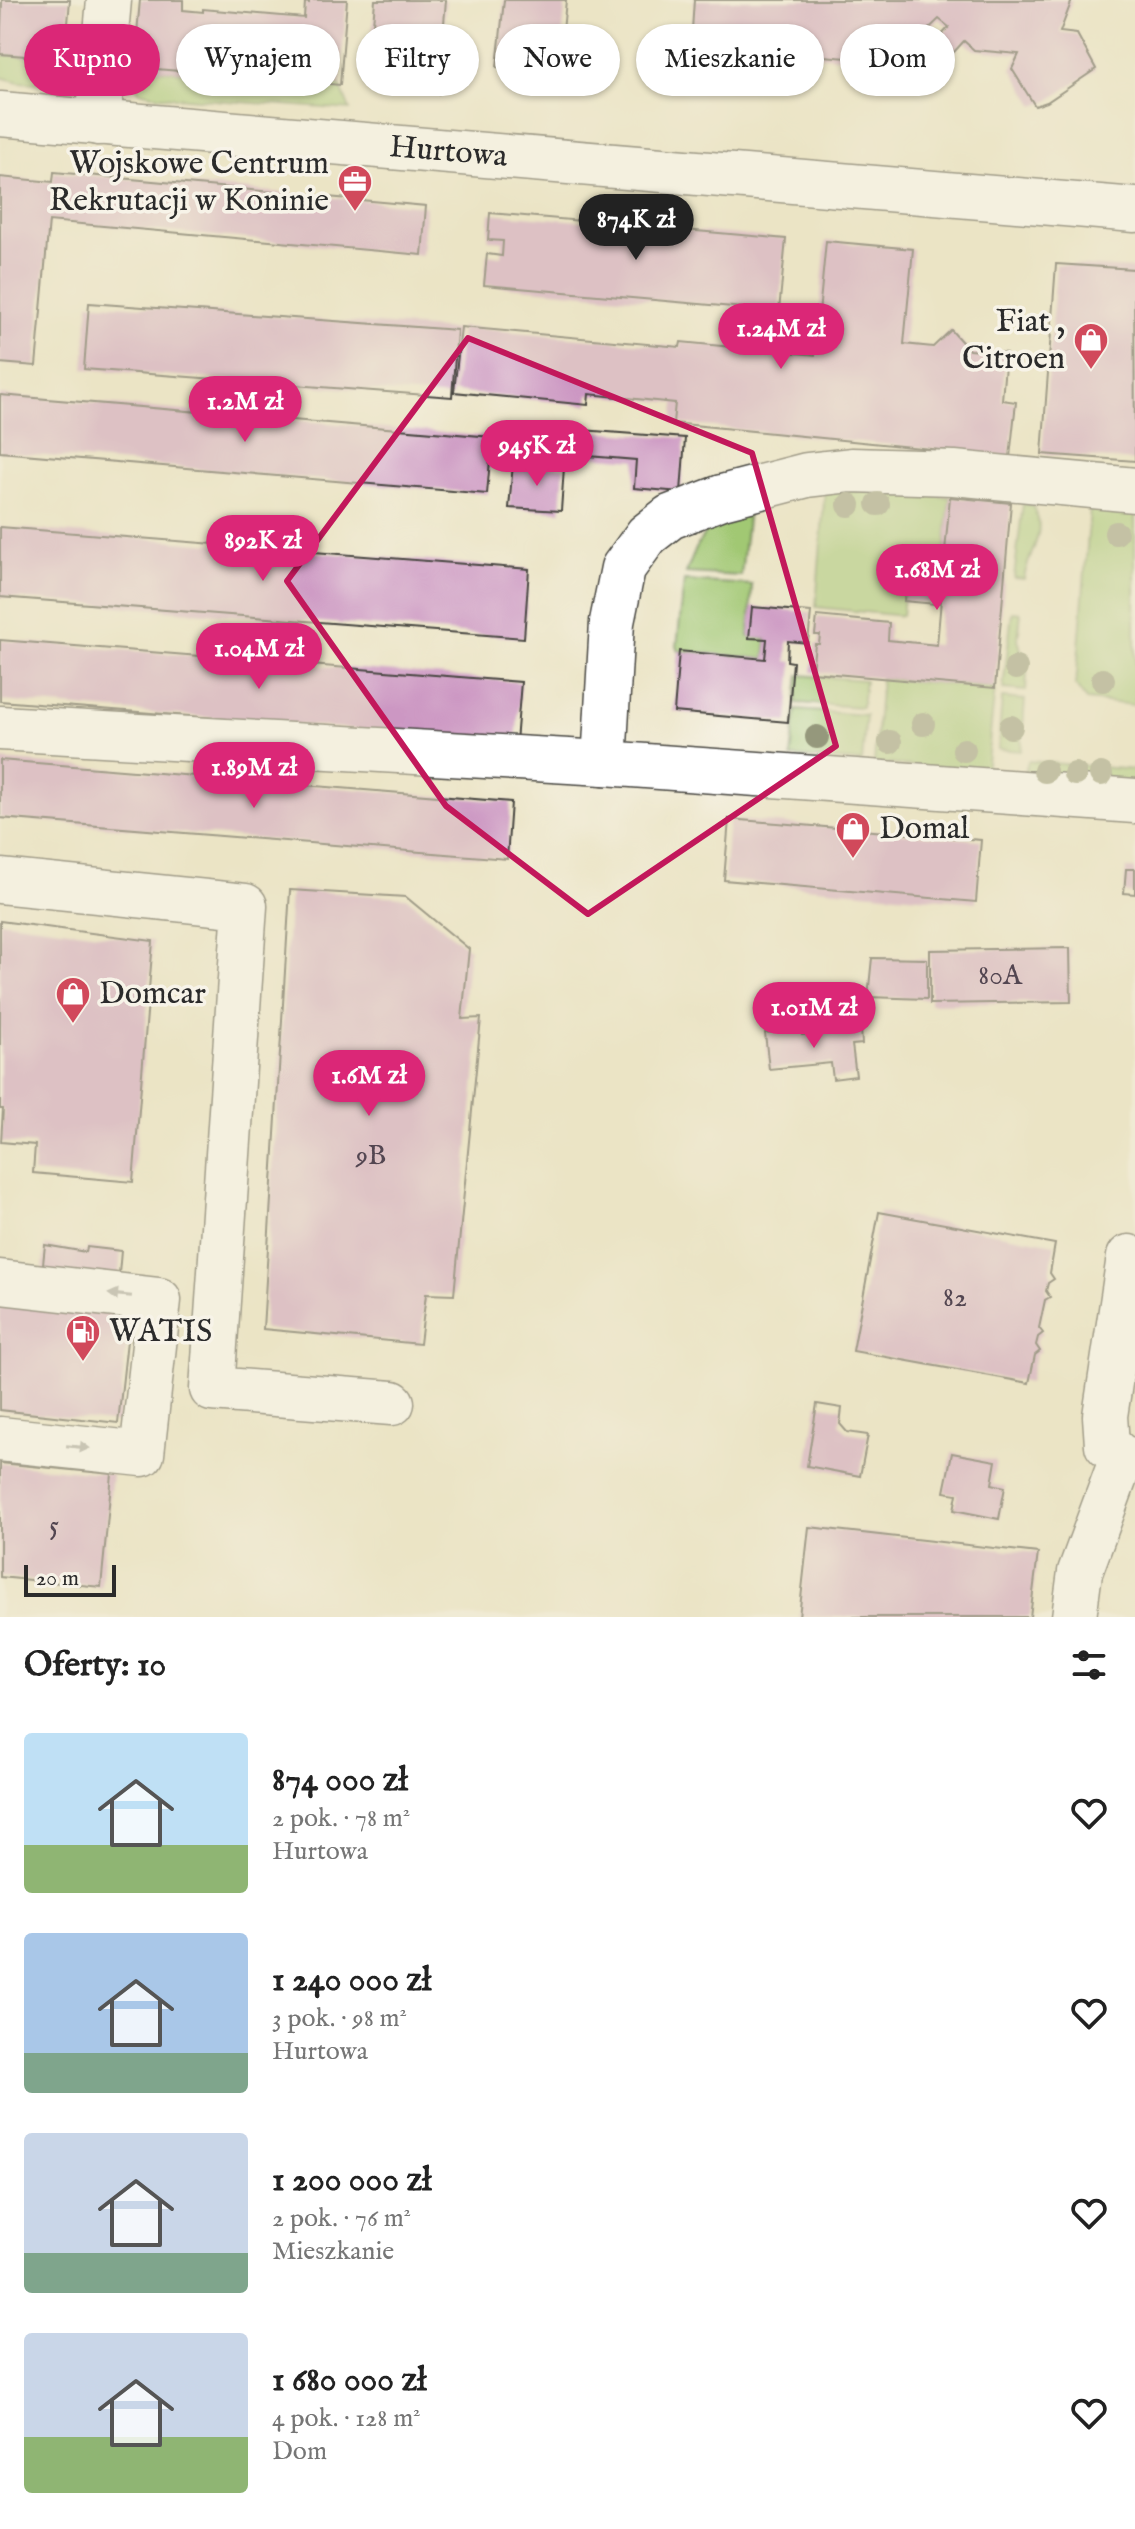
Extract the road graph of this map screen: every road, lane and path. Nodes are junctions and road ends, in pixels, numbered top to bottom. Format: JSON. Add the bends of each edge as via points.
{"nodes":[{"id":1,"x":109,"y":0,"type":"edge"},
{"id":2,"x":0,"y":114,"type":"edge"},
{"id":3,"x":98,"y":123,"type":"junction"},
{"id":4,"x":1135,"y":210,"type":"edge"},
{"id":5,"x":1135,"y":490,"type":"edge"},
{"id":6,"x":0,"y":728,"type":"edge"},
{"id":7,"x":604,"y":763,"type":"junction"},
{"id":8,"x":1135,"y":801,"type":"edge"},
{"id":9,"x":0,"y":881,"type":"edge"},
{"id":10,"x":1129,"y":1257,"type":"dead end"},
{"id":11,"x":0,"y":1282,"type":"edge"},
{"id":12,"x":392,"y":1403,"type":"dead end"},
{"id":13,"x":0,"y":1439,"type":"edge"},
{"id":14,"x":1128,"y":1459,"type":"edge"},
{"id":15,"x":1074,"y":1617,"type":"edge"}],
"edges":[{"from":1,"to":3,"type":"street"},
{"from":2,"to":3,"type":"street","name":"Hurtowa"},
{"from":3,"to":4,"type":"street","name":"Hurtowa"},
{"from":5,"to":7,"type":"street","via":[[954,473],[851,470],[722,497],[670,517],[647,535],[623,568],[612,622]]},
{"from":6,"to":7,"type":"street"},
{"from":7,"to":8,"type":"street"},
{"from":9,"to":12,"type":"street","via":[[245,906],[212,1389]]},
{"from":10,"to":14,"type":"street","via":[[1105,1416],[1107,1445]]},
{"from":13,"to":11,"type":"street","one_way":true,"via":[[142,1454],[159,1300]]},
{"from":14,"to":15,"type":"street","via":[[1080,1572]]}]}
